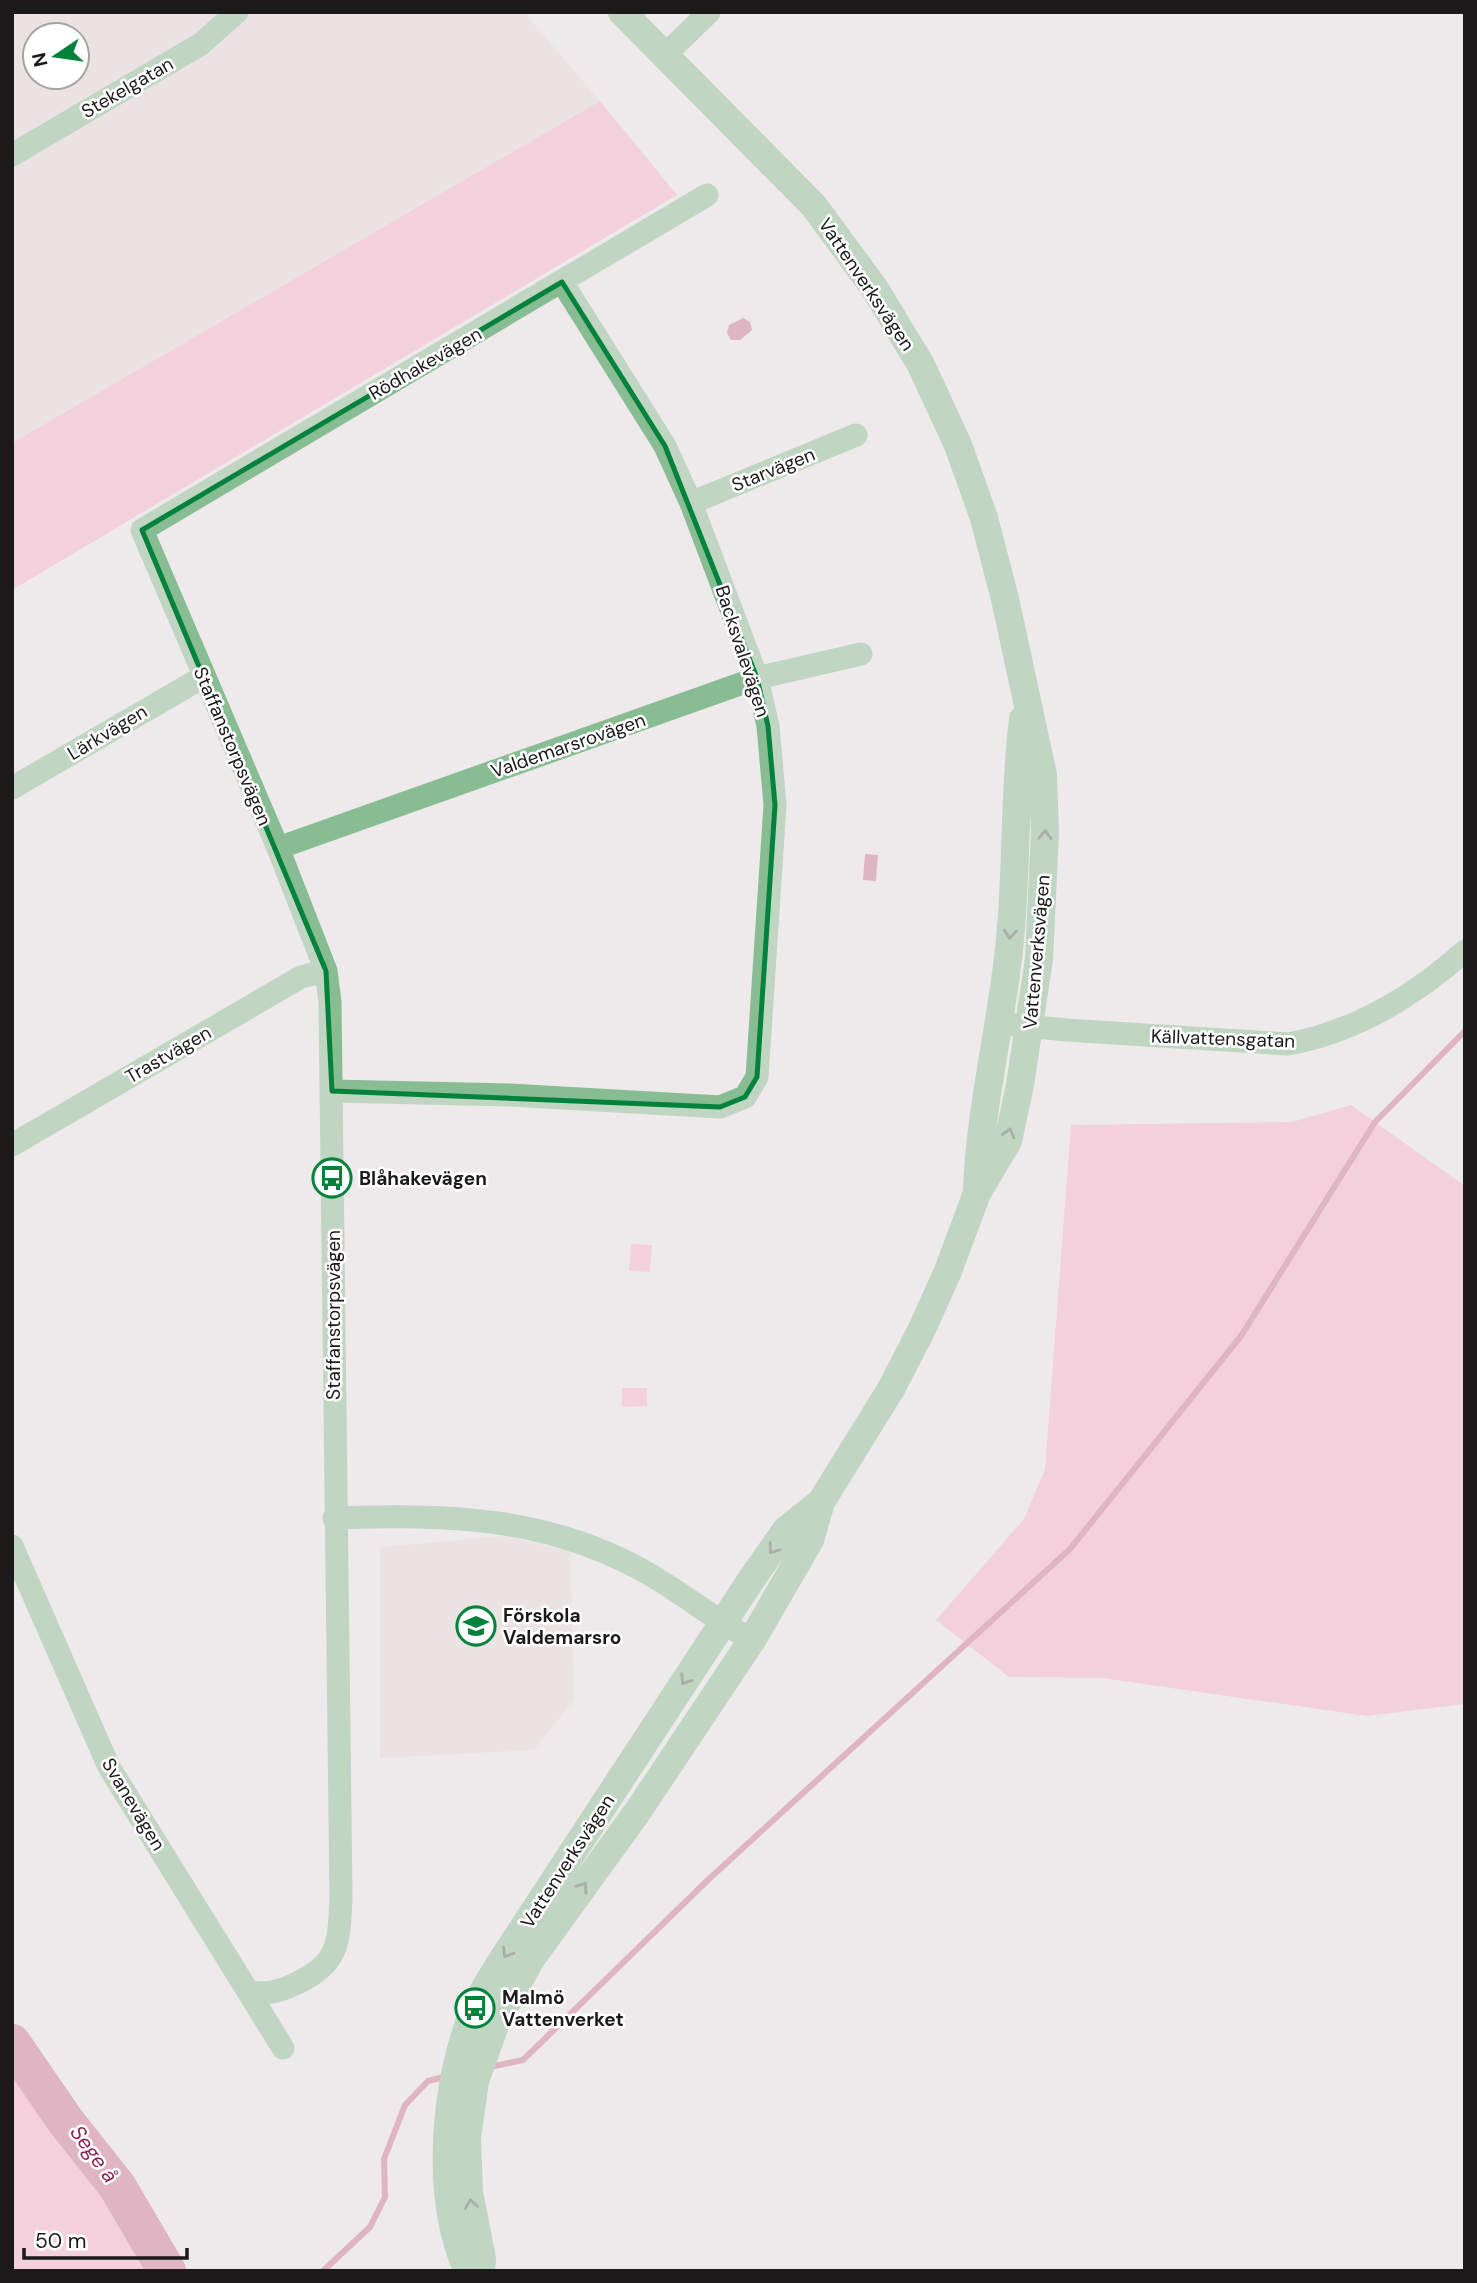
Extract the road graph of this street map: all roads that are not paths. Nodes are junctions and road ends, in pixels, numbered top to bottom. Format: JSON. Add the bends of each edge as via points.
{"nodes":[{"id":1,"x":237,"y":12,"type":"edge"},
{"id":2,"x":622,"y":12,"type":"edge"},
{"id":3,"x":709,"y":12,"type":"edge"},
{"id":4,"x":664,"y":56,"type":"junction"},
{"id":5,"x":12,"y":155,"type":"edge"},
{"id":6,"x":708,"y":195,"type":"dead end"},
{"id":7,"x":562,"y":282,"type":"junction"},
{"id":8,"x":856,"y":435,"type":"dead end"},
{"id":9,"x":691,"y":503,"type":"junction"},
{"id":10,"x":142,"y":530,"type":"joint"},
{"id":11,"x":861,"y":654,"type":"dead end"},
{"id":12,"x":203,"y":677,"type":"junction"},
{"id":13,"x":757,"y":678,"type":"junction"},
{"id":14,"x":1025,"y":702,"type":"junction"},
{"id":15,"x":12,"y":788,"type":"edge"},
{"id":16,"x":278,"y":848,"type":"junction"},
{"id":17,"x":1465,"y":951,"type":"edge"},
{"id":18,"x":326,"y":971,"type":"junction"},
{"id":19,"x":999,"y":1023,"type":"junction"},
{"id":20,"x":1029,"y":1027,"type":"junction"},
{"id":21,"x":332,"y":1091,"type":"junction"},
{"id":22,"x":12,"y":1145,"type":"edge"},
{"id":23,"x":977,"y":1193,"type":"junction"},
{"id":24,"x":821,"y":1502,"type":"junction"},
{"id":25,"x":334,"y":1518,"type":"junction"},
{"id":26,"x":12,"y":1546,"type":"edge"},
{"id":27,"x":723,"y":1623,"type":"junction"},
{"id":28,"x":752,"y":1640,"type":"junction"},
{"id":29,"x":249,"y":1992,"type":"junction"},
{"id":30,"x":283,"y":2048,"type":"dead end"},
{"id":31,"x":472,"y":2052,"type":"junction"},
{"id":32,"x":465,"y":2083,"type":"junction"},
{"id":33,"x":468,"y":2271,"type":"edge"},
{"id":34,"x":481,"y":2271,"type":"edge"}],
"edges":[{"from":1,"to":5,"type":"street","name":"Stekelgatan","via":[[201,44]]},
{"from":2,"to":4,"type":"street","name":"Vattenverksvägen"},
{"from":3,"to":4,"type":"street"},
{"from":4,"to":14,"type":"street","name":"Vattenverksvägen","via":[[814,206],[876,289],[921,365],[958,445],[984,518]]},
{"from":6,"to":7,"type":"street","name":"Rödhakevägen"},
{"from":7,"to":9,"type":"street","name":"Backsvalevägen","via":[[665,446]]},
{"from":7,"to":10,"type":"street","name":"Rödhakevägen"},
{"from":8,"to":9,"type":"street","name":"Starvägen"},
{"from":9,"to":13,"type":"street","name":"Backsvalevägen"},
{"from":10,"to":12,"type":"street","name":"Staffanstorpsvägen"},
{"from":11,"to":13,"type":"street","name":"Valdemarsrovägen"},
{"from":12,"to":15,"type":"street","name":"Lärkvägen"},
{"from":12,"to":16,"type":"street","name":"Staffanstorpsvägen"},
{"from":13,"to":16,"type":"street","name":"Valdemarsrovägen"},
{"from":13,"to":21,"type":"street","name":"Backsvalevägen","via":[[774,767],[774,844],[757,1077],[745,1097],[730,1105],[708,1107],[510,1095]]},
{"from":14,"to":19,"type":"street","name":"Vattenverksvägen","one_way":true,"via":[[1017,773],[1013,898]]},
{"from":20,"to":14,"type":"street","name":"Vattenverksvägen","one_way":true,"via":[[1039,959],[1045,834],[1043,775]]},
{"from":16,"to":18,"type":"street","name":"Staffanstorpsvägen"},
{"from":17,"to":20,"type":"street","name":"Källvattensgatan","via":[[1427,984],[1366,1018],[1324,1037],[1288,1044]]},
{"from":18,"to":21,"type":"street","name":"Staffanstorpsvägen"},
{"from":18,"to":22,"type":"street","name":"Trastvägen","via":[[301,977]]},
{"from":19,"to":20,"type":"street","name":"Källvattensgatan"},
{"from":19,"to":23,"type":"street","name":"Vattenverksvägen","via":[[979,1138]]},
{"from":23,"to":20,"type":"street","name":"Vattenverksvägen","one_way":true,"via":[[1008,1141]]},
{"from":21,"to":25,"type":"street","name":"Staffanstorpsvägen"},
{"from":23,"to":24,"type":"street","name":"Vattenverksvägen","via":[[922,1329]]},
{"from":24,"to":27,"type":"street","name":"Vattenverksvägen","one_way":true,"via":[[786,1530]]},
{"from":24,"to":28,"type":"street","name":"Vattenverksvägen","via":[[810,1540]]},
{"from":25,"to":27,"type":"street","via":[[484,1520],[544,1529],[653,1576]]},
{"from":25,"to":29,"type":"street","name":"Staffanstorpsvägen","via":[[339,1939],[333,1956],[317,1974],[273,1995]]},
{"from":26,"to":29,"type":"street","name":"Svanevägen","via":[[109,1767]]},
{"from":27,"to":28,"type":"street"},
{"from":27,"to":31,"type":"street","name":"Vattenverksvägen","one_way":true,"via":[[510,1948],[475,2008]]},
{"from":31,"to":28,"type":"street","name":"Vattenverksvägen","one_way":true},
{"from":29,"to":30,"type":"street","name":"Svanevägen"},
{"from":31,"to":32,"type":"street","name":"Vattenverksvägen"},
{"from":32,"to":33,"type":"street","name":"Vattenverksvägen","via":[[448,2175],[454,2230]]},
{"from":34,"to":32,"type":"street","name":"Vattenverksvägen","one_way":true,"via":[[467,2162]]}]}
